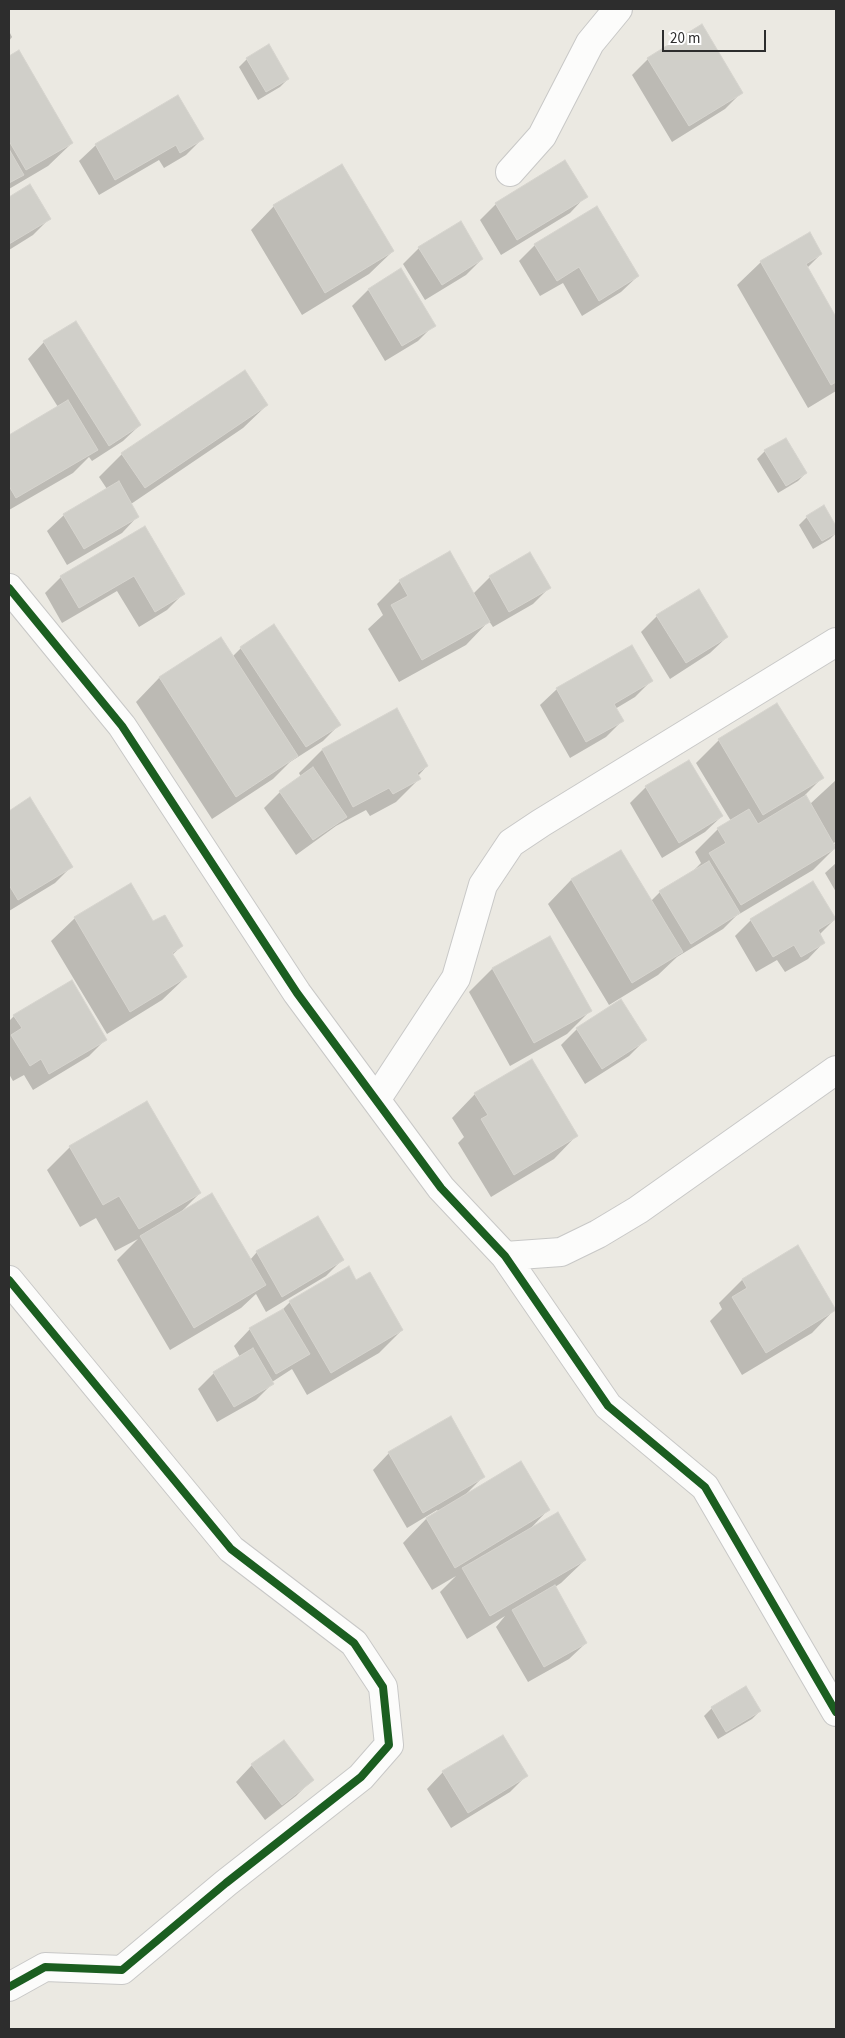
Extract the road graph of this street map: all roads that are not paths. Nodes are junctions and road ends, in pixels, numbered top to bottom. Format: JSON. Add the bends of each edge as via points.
{"nodes":[{"id":1,"x":618,"y":9,"type":"edge"},
{"id":2,"x":510,"y":172,"type":"dead end"},
{"id":3,"x":9,"y":588,"type":"edge"},
{"id":4,"x":836,"y":642,"type":"edge"},
{"id":5,"x":836,"y":1070,"type":"edge"},
{"id":6,"x":376,"y":1100,"type":"junction"},
{"id":7,"x":505,"y":1256,"type":"junction"},
{"id":8,"x":9,"y":1280,"type":"edge"},
{"id":9,"x":836,"y":1712,"type":"edge"},
{"id":10,"x":9,"y":1987,"type":"edge"}],
"edges":[{"from":1,"to":2,"type":"street","via":[[590,43],[542,136]]},
{"from":3,"to":6,"type":"street","via":[[122,726],[297,993]]},
{"from":4,"to":6,"type":"street","via":[[511,843],[483,885],[456,978]]},
{"from":5,"to":7,"type":"street","via":[[638,1210],[598,1234],[561,1252]]},
{"from":6,"to":7,"type":"street","via":[[441,1188]]},
{"from":7,"to":9,"type":"street","via":[[608,1406],[705,1487]]},
{"from":8,"to":10,"type":"street","via":[[231,1549],[354,1643],[383,1687],[388,1745],[360,1777],[122,1970],[45,1967]]}]}
